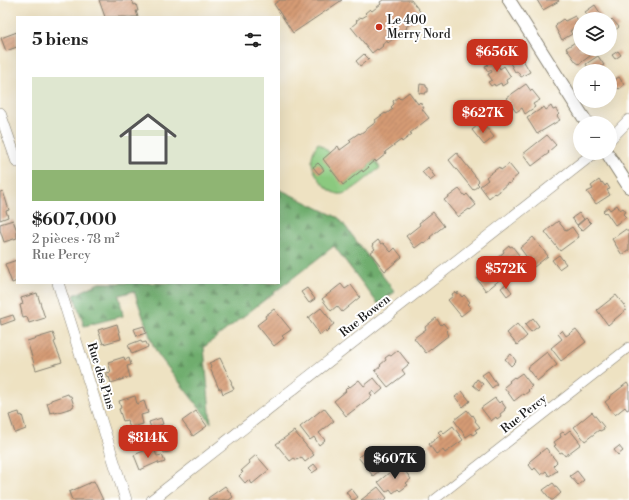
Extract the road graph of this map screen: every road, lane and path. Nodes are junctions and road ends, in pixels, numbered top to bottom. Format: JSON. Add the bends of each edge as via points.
{"nodes":[{"id":1,"x":509,"y":0,"type":"edge"},
{"id":2,"x":0,"y":113,"type":"edge"},
{"id":3,"x":583,"y":116,"type":"edge"},
{"id":4,"x":629,"y":120,"type":"edge"},
{"id":5,"x":617,"y":132,"type":"edge"},
{"id":6,"x":16,"y":159,"type":"edge"},
{"id":7,"x":585,"y":160,"type":"edge"},
{"id":8,"x":612,"y":160,"type":"edge"},
{"id":9,"x":629,"y":187,"type":"edge"},
{"id":10,"x":58,"y":284,"type":"edge"},
{"id":11,"x":629,"y":347,"type":"edge"},
{"id":12,"x":126,"y":500,"type":"edge"},
{"id":13,"x":152,"y":500,"type":"edge"},
{"id":14,"x":434,"y":500,"type":"edge"}],
"edges":[{"from":1,"to":3,"type":"main road"},
{"from":2,"to":6,"type":"street"},
{"from":4,"to":5,"type":"street"},
{"from":7,"to":13,"type":"street","name":"Rue Bowen"},
{"from":8,"to":9,"type":"main road"},
{"from":10,"to":12,"type":"street","name":"Rue des Pins"},
{"from":11,"to":14,"type":"street","name":"Rue Percy"}]}
